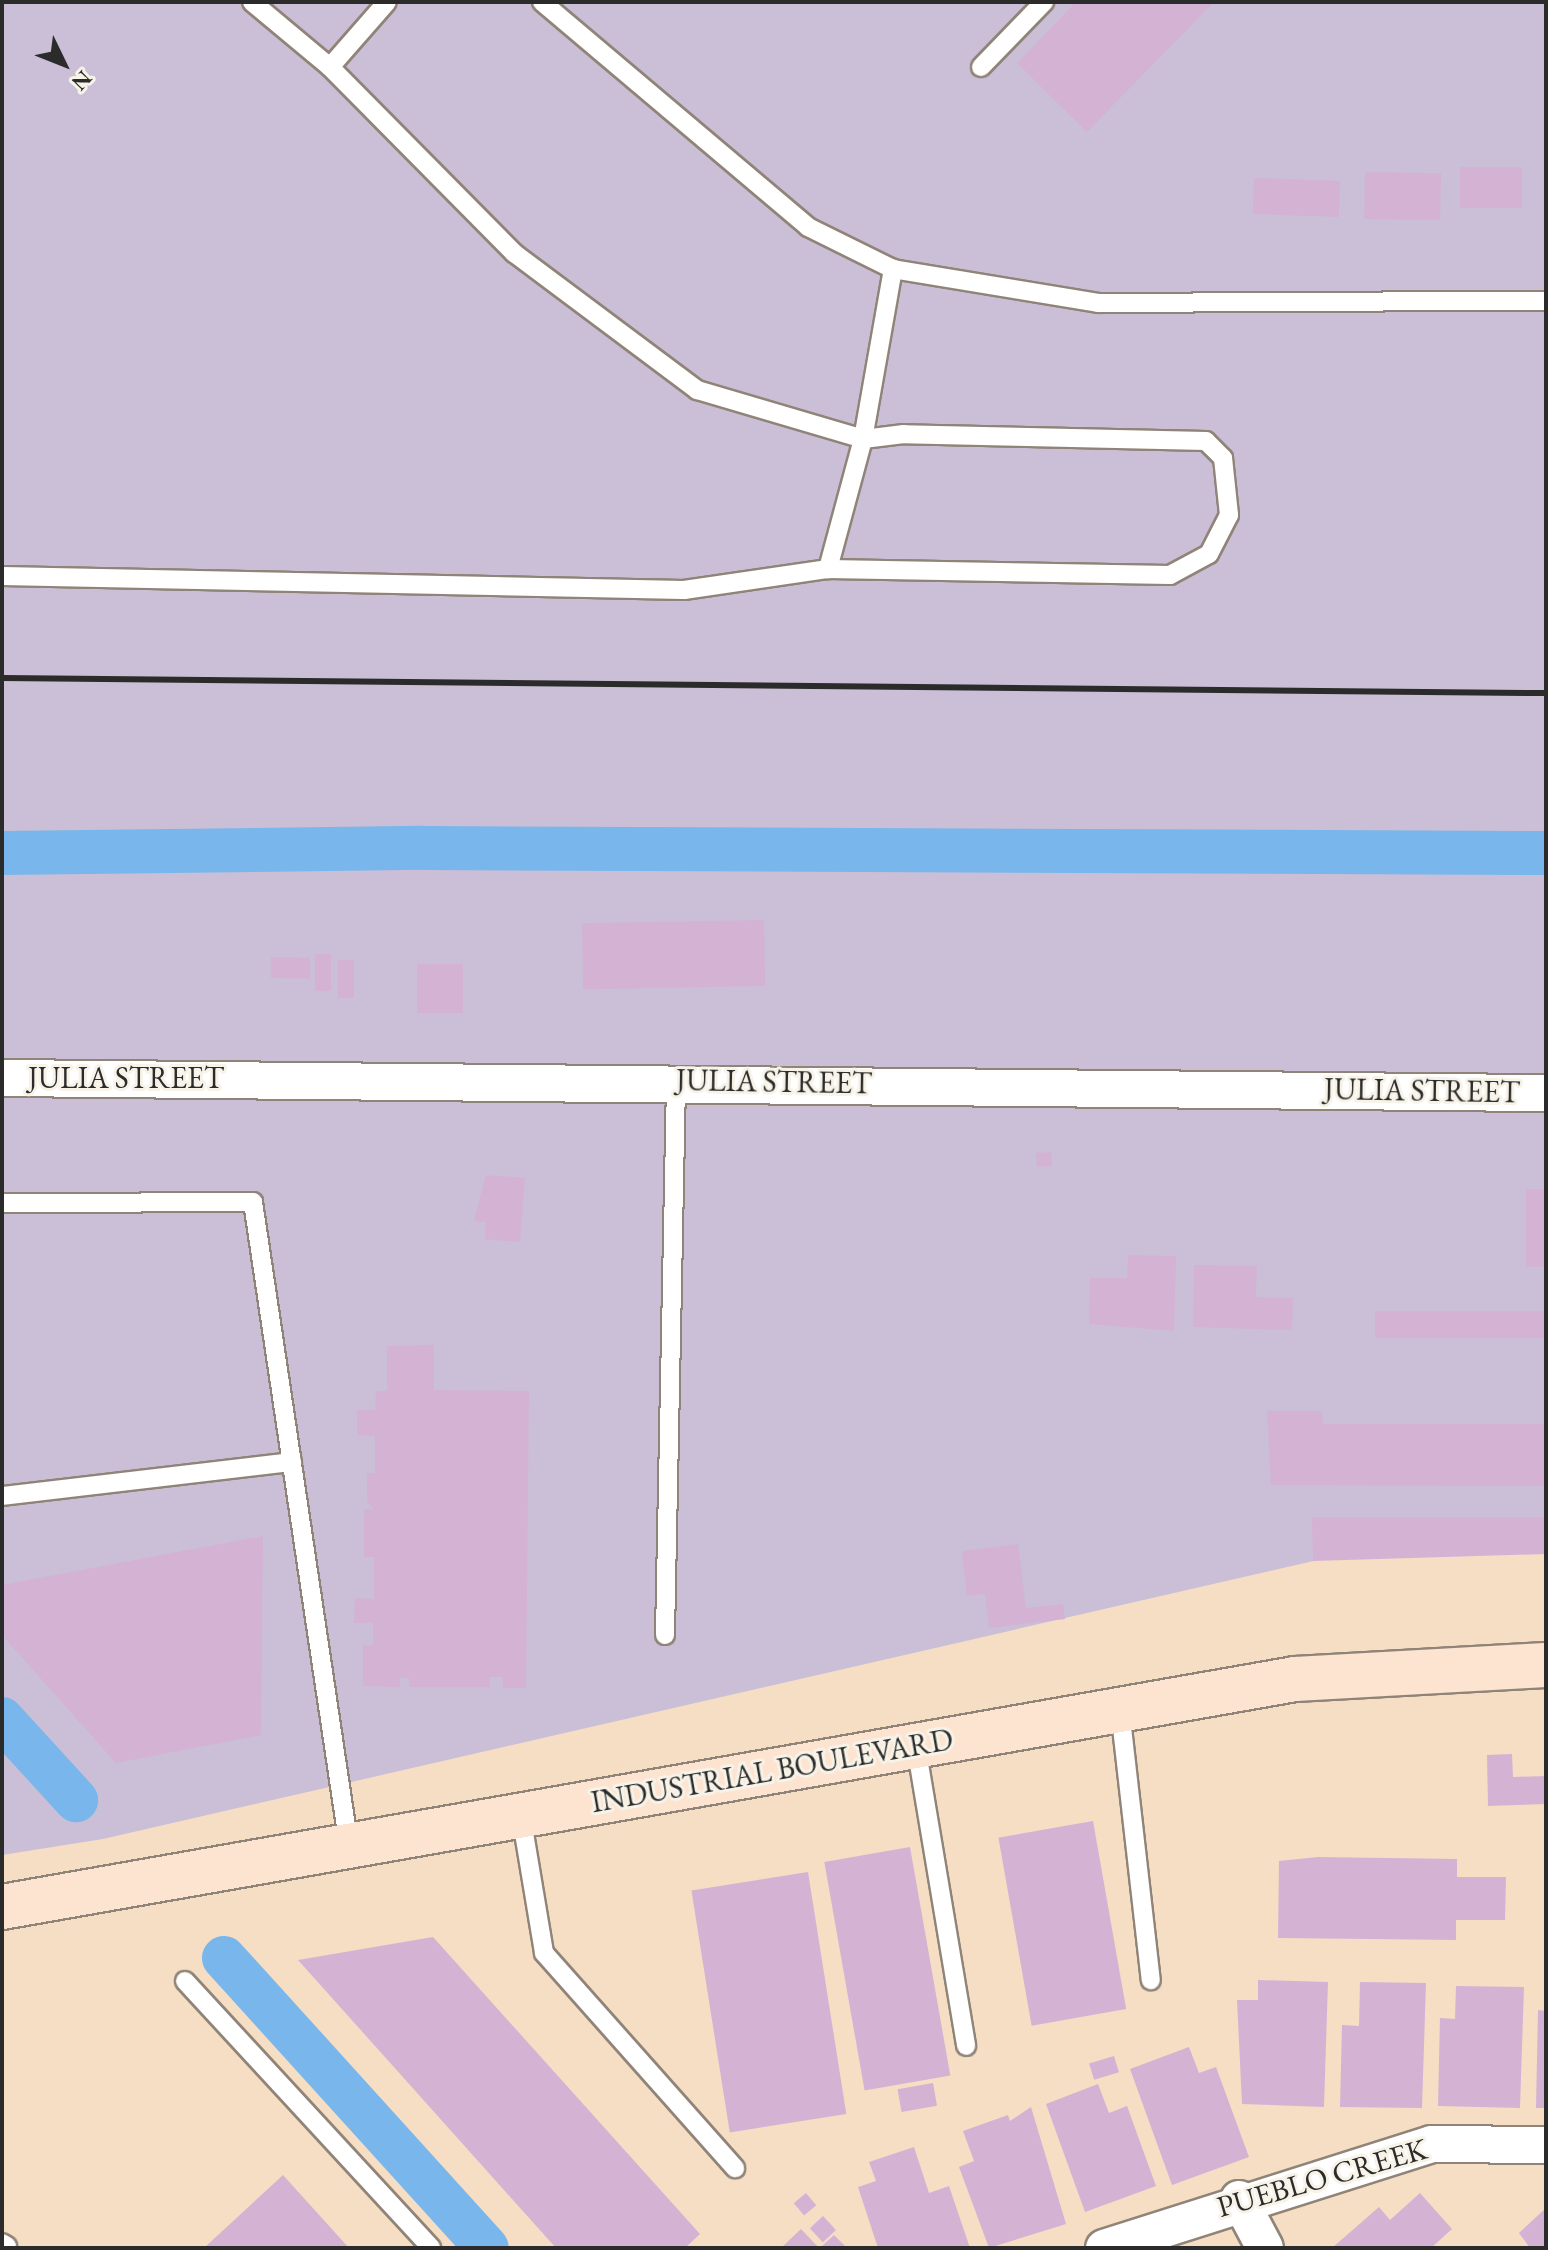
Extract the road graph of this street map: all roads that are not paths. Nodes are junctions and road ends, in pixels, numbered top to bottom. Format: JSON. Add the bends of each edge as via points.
{"nodes":[{"id":1,"x":252,"y":2,"type":"edge"},
{"id":2,"x":387,"y":2,"type":"edge"},
{"id":3,"x":542,"y":2,"type":"edge"},
{"id":4,"x":1044,"y":2,"type":"edge"},
{"id":5,"x":330,"y":67,"type":"junction"},
{"id":6,"x":981,"y":67,"type":"dead end"},
{"id":7,"x":893,"y":269,"type":"junction"},
{"id":8,"x":1546,"y":301,"type":"edge"},
{"id":9,"x":863,"y":439,"type":"junction"},
{"id":10,"x":828,"y":569,"type":"junction"},
{"id":11,"x":2,"y":576,"type":"edge"},
{"id":12,"x":2,"y":1078,"type":"edge"},
{"id":13,"x":676,"y":1081,"type":"junction"},
{"id":14,"x":1546,"y":1093,"type":"edge"},
{"id":15,"x":2,"y":1203,"type":"edge"},
{"id":16,"x":292,"y":1462,"type":"junction"},
{"id":17,"x":2,"y":1496,"type":"edge"},
{"id":18,"x":665,"y":1635,"type":"dead end"},
{"id":19,"x":1546,"y":1665,"type":"edge"},
{"id":20,"x":1120,"y":1710,"type":"junction"},
{"id":21,"x":916,"y":1746,"type":"junction"},
{"id":22,"x":521,"y":1815,"type":"junction"},
{"id":23,"x":349,"y":1850,"type":"junction"},
{"id":24,"x":2,"y":1907,"type":"edge"},
{"id":25,"x":1151,"y":1980,"type":"dead end"},
{"id":26,"x":185,"y":1981,"type":"dead end"},
{"id":27,"x":966,"y":2046,"type":"dead end"},
{"id":28,"x":1546,"y":2145,"type":"edge"},
{"id":29,"x":735,"y":2168,"type":"dead end"},
{"id":30,"x":1239,"y":2199,"type":"junction"},
{"id":31,"x":431,"y":2248,"type":"edge"},
{"id":32,"x":1104,"y":2248,"type":"edge"},
{"id":33,"x":1265,"y":2248,"type":"edge"}],
"edges":[{"from":1,"to":5,"type":"lane"},
{"from":2,"to":5,"type":"lane"},
{"from":3,"to":7,"type":"lane","via":[[808,227]]},
{"from":4,"to":6,"type":"lane"},
{"from":5,"to":9,"type":"lane","via":[[514,253],[697,390]]},
{"from":7,"to":8,"type":"lane","via":[[1098,303]]},
{"from":7,"to":9,"type":"lane"},
{"from":9,"to":10,"type":"lane"},
{"from":9,"to":10,"type":"lane","via":[[904,434],[1206,441],[1223,458],[1229,515],[1209,554],[1170,575]]},
{"from":10,"to":11,"type":"lane","via":[[684,590]]},
{"from":12,"to":13,"type":"street","name":"JULIA STREET"},
{"from":13,"to":14,"type":"street","name":"JULIA STREET"},
{"from":13,"to":18,"type":"lane"},
{"from":15,"to":16,"type":"lane","via":[[253,1202]]},
{"from":16,"to":17,"type":"lane"},
{"from":16,"to":23,"type":"lane"},
{"from":19,"to":20,"type":"main road","name":"INDUSTRIAL BOULEVARD","via":[[1348,1672]]},
{"from":20,"to":21,"type":"main road","name":"INDUSTRIAL BOULEVARD"},
{"from":20,"to":25,"type":"lane"},
{"from":21,"to":22,"type":"main road","name":"INDUSTRIAL BOULEVARD"},
{"from":21,"to":27,"type":"lane"},
{"from":22,"to":23,"type":"main road","name":"INDUSTRIAL BOULEVARD"},
{"from":22,"to":29,"type":"lane","via":[[544,1953]]},
{"from":23,"to":24,"type":"main road","name":"INDUSTRIAL BOULEVARD"},
{"from":26,"to":31,"type":"lane"},
{"from":28,"to":30,"type":"street","name":"PUEBLO CREEK","via":[[1432,2144]]},
{"from":30,"to":32,"type":"street","name":"PUEBLO CREEK"},
{"from":30,"to":33,"type":"street"}]}
